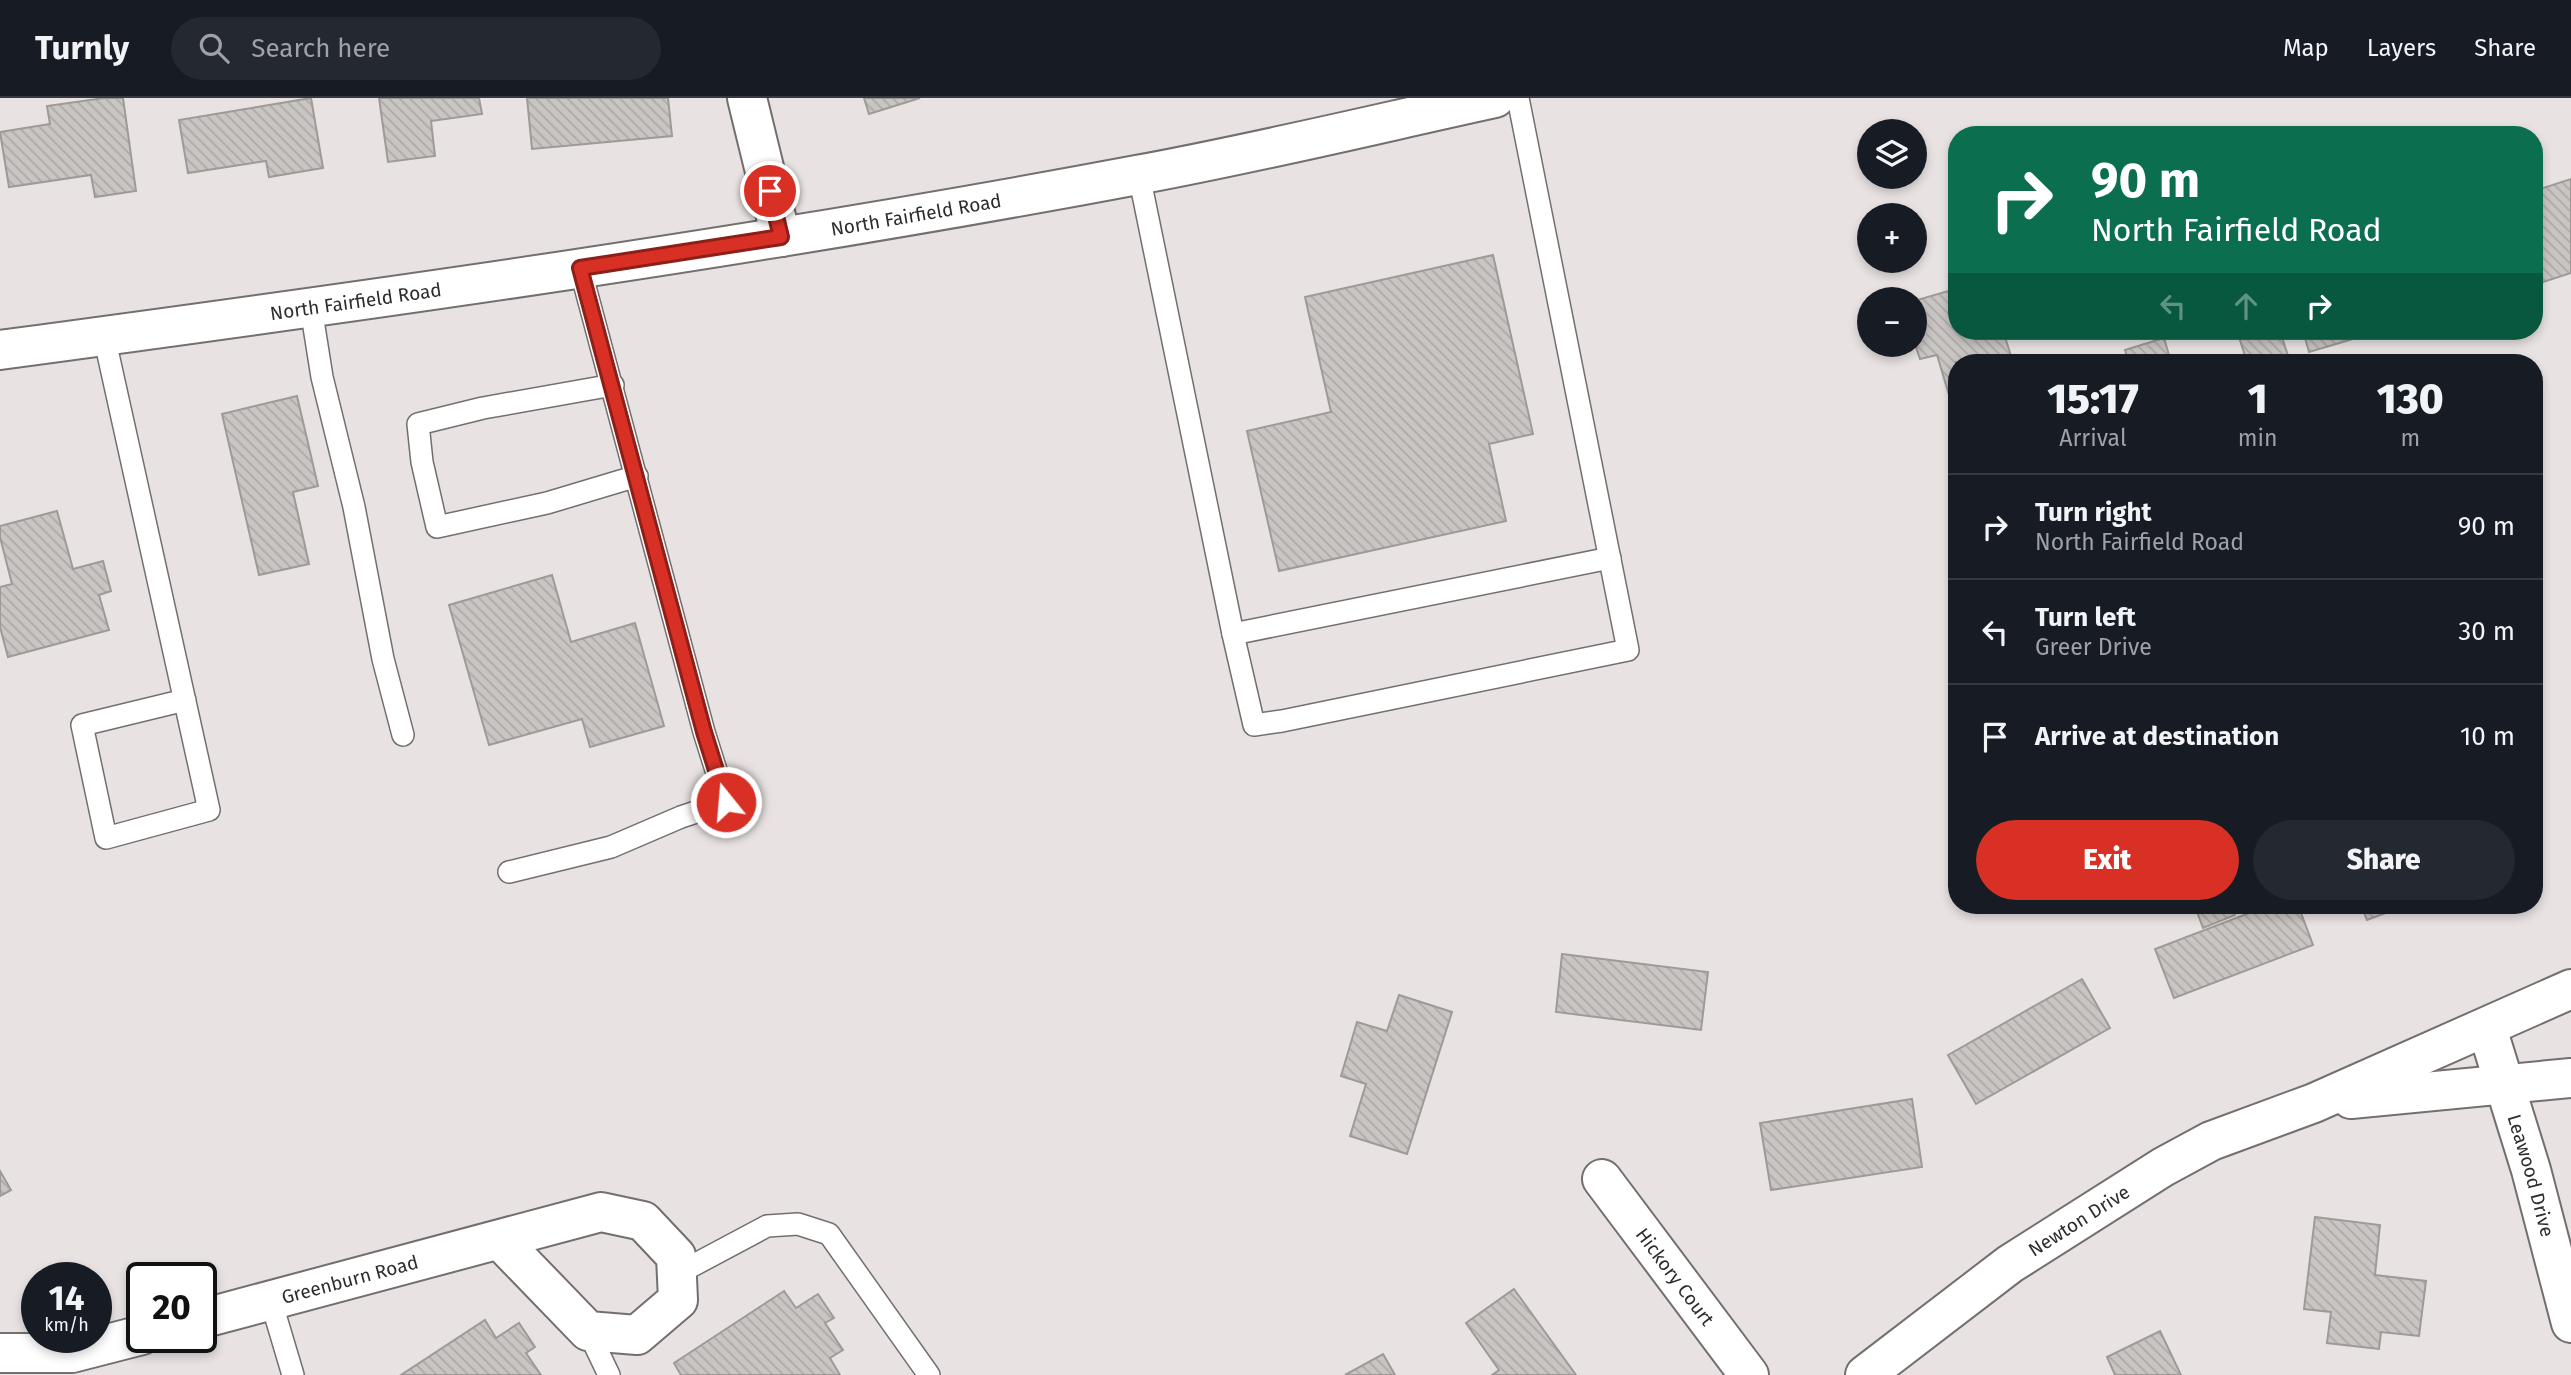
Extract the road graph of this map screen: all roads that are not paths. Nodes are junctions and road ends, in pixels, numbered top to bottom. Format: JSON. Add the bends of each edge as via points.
{"nodes":[{"id":1,"x":747,"y":98,"type":"edge"},
{"id":2,"x":1494,"y":98,"type":"edge"},
{"id":3,"x":1518,"y":98,"type":"edge"},
{"id":4,"x":1139,"y":175,"type":"junction"},
{"id":5,"x":781,"y":237,"type":"junction"},
{"id":6,"x":580,"y":268,"type":"junction"},
{"id":7,"x":311,"y":308,"type":"junction"},
{"id":8,"x":104,"y":336,"type":"junction"},
{"id":9,"x":0,"y":350,"type":"edge"},
{"id":10,"x":613,"y":385,"type":"junction"},
{"id":11,"x":637,"y":476,"type":"junction"},
{"id":12,"x":1610,"y":558,"type":"junction"},
{"id":13,"x":1233,"y":634,"type":"junction"},
{"id":14,"x":185,"y":700,"type":"junction"},
{"id":15,"x":403,"y":735,"type":"dead end"},
{"id":16,"x":509,"y":872,"type":"dead end"},
{"id":17,"x":2571,"y":989,"type":"edge"},
{"id":18,"x":2487,"y":1028,"type":"junction"},
{"id":19,"x":2571,"y":1078,"type":"edge"},
{"id":20,"x":2504,"y":1083,"type":"junction"},
{"id":21,"x":2314,"y":1103,"type":"junction"},
{"id":22,"x":1602,"y":1179,"type":"dead end"},
{"id":23,"x":500,"y":1240,"type":"junction"},
{"id":24,"x":677,"y":1274,"type":"junction"},
{"id":25,"x":271,"y":1301,"type":"junction"},
{"id":26,"x":217,"y":1315,"type":"edge"},
{"id":27,"x":2571,"y":1324,"type":"edge"},
{"id":28,"x":588,"y":1331,"type":"junction"},
{"id":29,"x":126,"y":1339,"type":"edge"},
{"id":30,"x":12,"y":1360,"type":"edge"},
{"id":31,"x":293,"y":1375,"type":"edge"},
{"id":32,"x":609,"y":1375,"type":"edge"},
{"id":33,"x":929,"y":1375,"type":"edge"},
{"id":34,"x":1749,"y":1375,"type":"edge"},
{"id":35,"x":1865,"y":1375,"type":"edge"}],
"edges":[{"from":1,"to":5,"type":"street"},
{"from":2,"to":4,"type":"street","name":"North Fairfield Road"},
{"from":3,"to":12,"type":"lane"},
{"from":4,"to":5,"type":"street","name":"North Fairfield Road"},
{"from":4,"to":13,"type":"lane"},
{"from":5,"to":6,"type":"street","name":"North Fairfield Road"},
{"from":6,"to":7,"type":"street","name":"North Fairfield Road"},
{"from":6,"to":10,"type":"lane"},
{"from":7,"to":8,"type":"street","name":"North Fairfield Road"},
{"from":7,"to":15,"type":"lane","via":[[322,377]]},
{"from":8,"to":9,"type":"street","name":"North Fairfield Road"},
{"from":8,"to":14,"type":"lane"},
{"from":10,"to":11,"type":"lane"},
{"from":10,"to":11,"type":"lane","via":[[418,424],[437,527],[547,503]]},
{"from":11,"to":16,"type":"lane","via":[[726,802],[611,847]]},
{"from":12,"to":13,"type":"lane"},
{"from":12,"to":13,"type":"lane","via":[[1628,650],[1296,719],[1254,725]]},
{"from":14,"to":14,"type":"lane","via":[[209,810],[106,838],[82,725]]},
{"from":17,"to":18,"type":"street","name":"Newton Drive"},
{"from":18,"to":20,"type":"street","name":"Leawood Drive"},
{"from":18,"to":21,"type":"street","name":"Newton Drive"},
{"from":19,"to":20,"type":"street","name":"Newton Drive"},
{"from":20,"to":21,"type":"street","name":"Newton Drive"},
{"from":20,"to":27,"type":"street","name":"Leawood Drive"},
{"from":21,"to":35,"type":"street","name":"Newton Drive","via":[[2211,1141],[2163,1167],[2010,1264]]},
{"from":22,"to":34,"type":"street","name":"Hickory Court"},
{"from":23,"to":24,"type":"street","name":"Greenburn Road","via":[[601,1212],[643,1220],[676,1255]]},
{"from":23,"to":25,"type":"street","name":"Greenburn Road"},
{"from":23,"to":28,"type":"street"},
{"from":24,"to":28,"type":"street","via":[[678,1300],[637,1335]]},
{"from":24,"to":33,"type":"lane","via":[[767,1226],[798,1224],[828,1234]]},
{"from":25,"to":26,"type":"street","name":"Greenburn Road"},
{"from":25,"to":31,"type":"lane"},
{"from":28,"to":32,"type":"lane"},
{"from":29,"to":30,"type":"street","via":[[72,1353]]}]}
